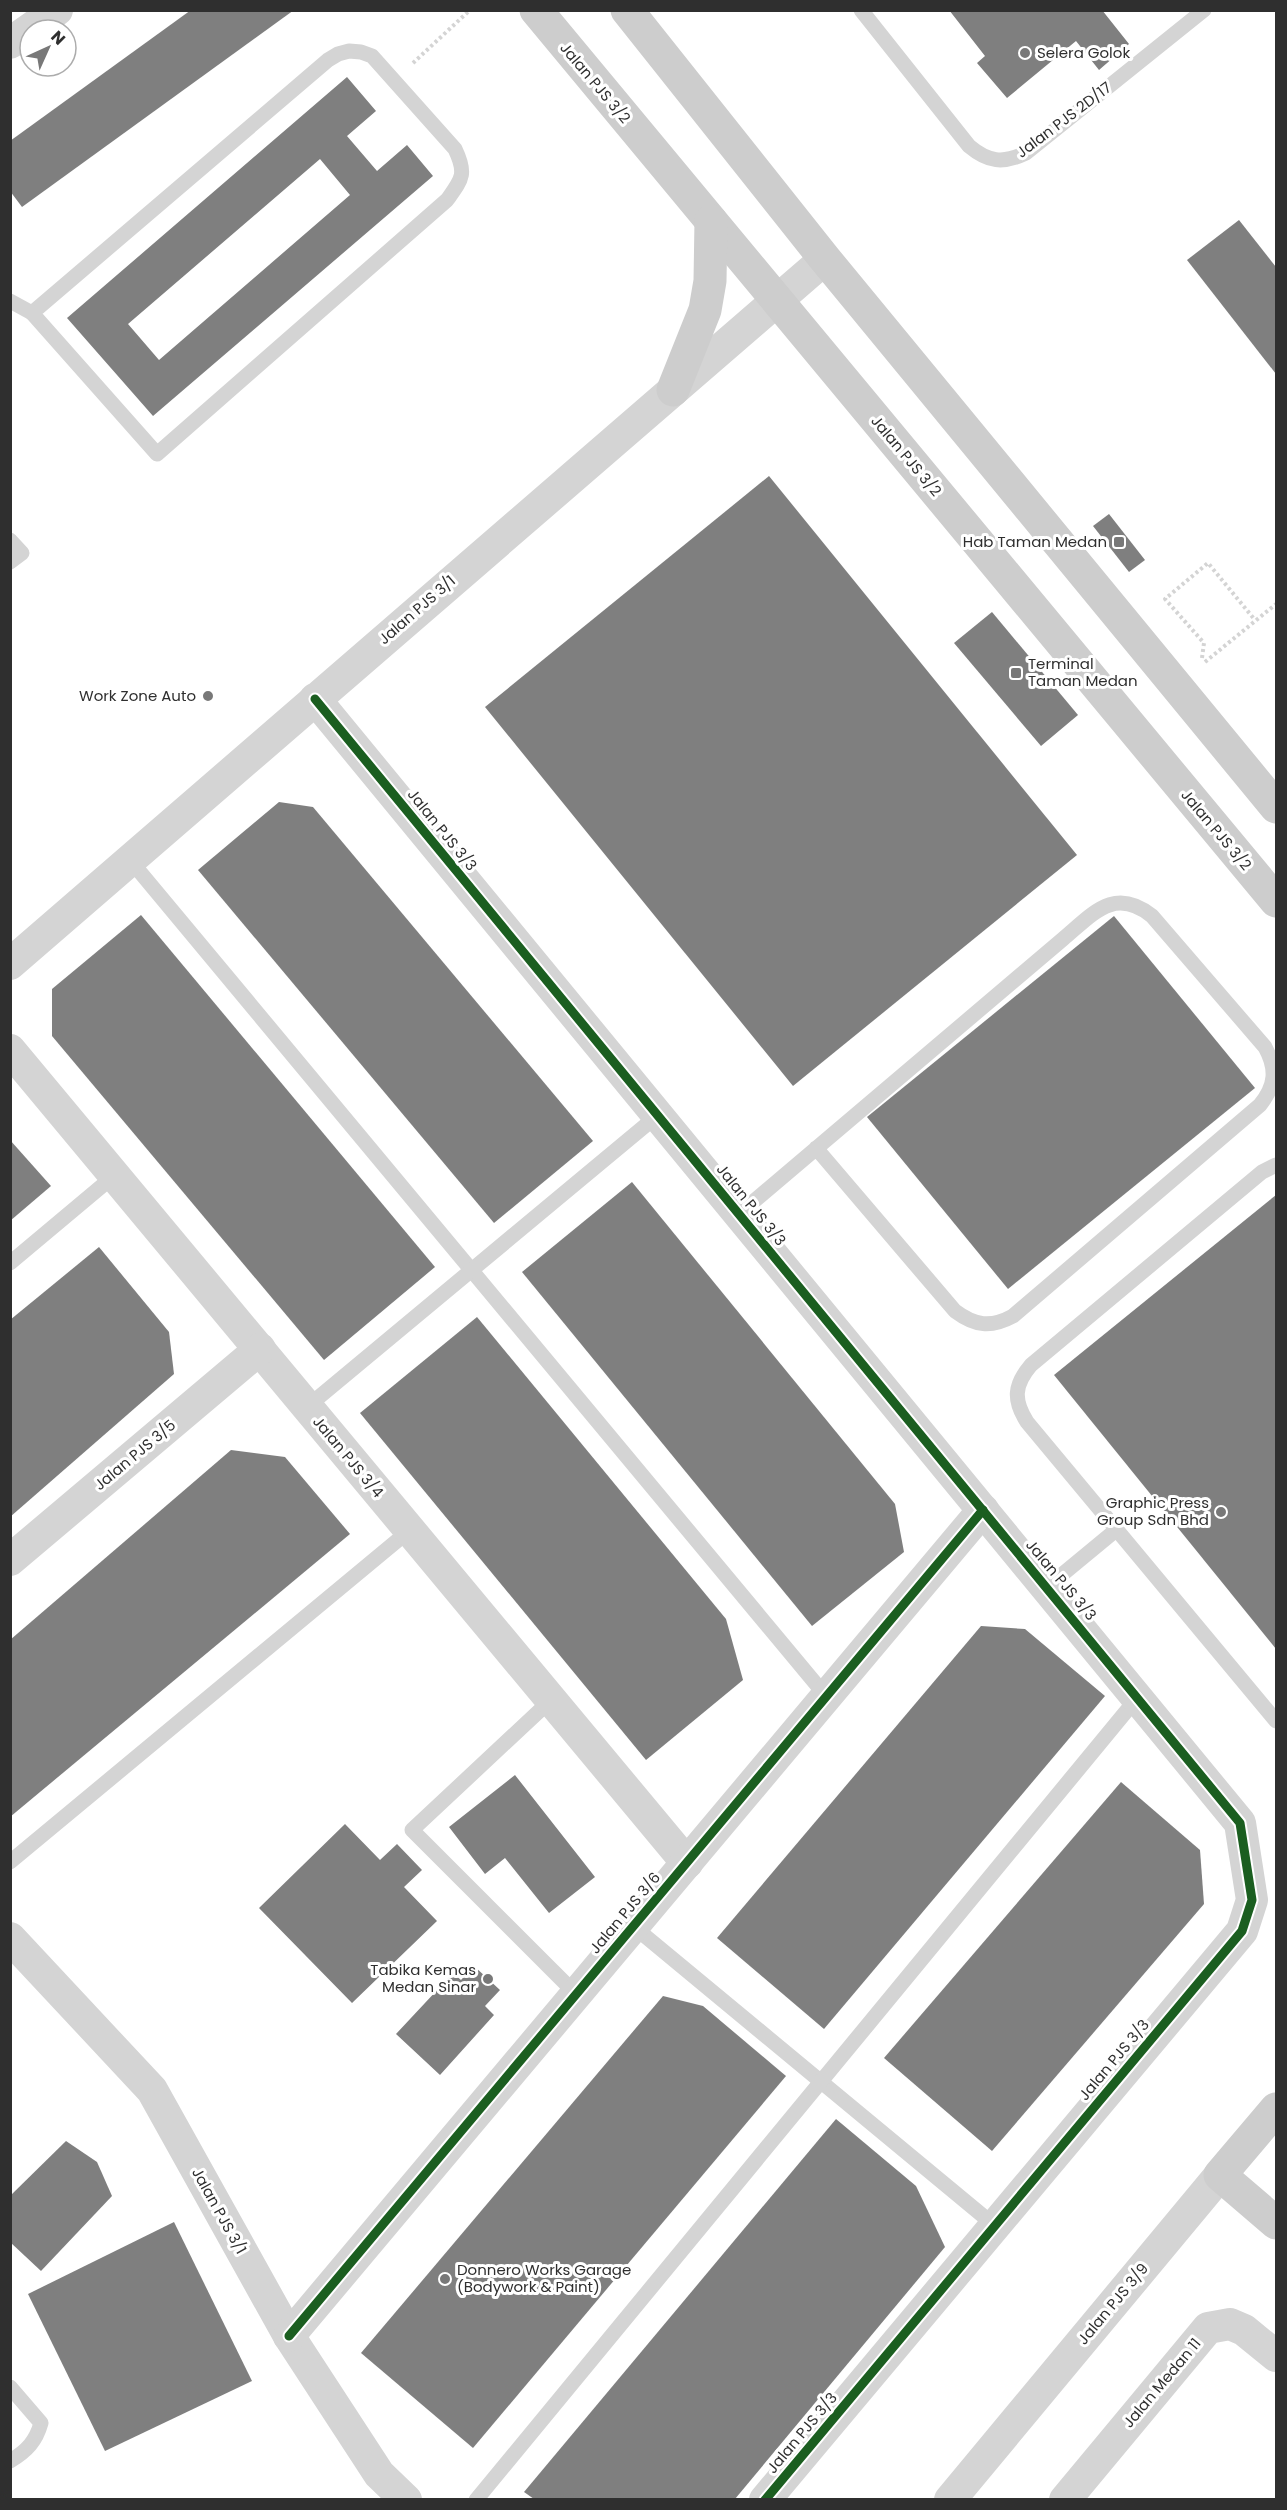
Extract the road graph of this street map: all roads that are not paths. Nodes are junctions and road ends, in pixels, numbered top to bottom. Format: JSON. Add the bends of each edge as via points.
{"nodes":[{"id":1,"x":57,"y":10,"type":"edge"},
{"id":2,"x":536,"y":10,"type":"edge"},
{"id":3,"x":627,"y":10,"type":"edge"},
{"id":4,"x":861,"y":10,"type":"edge"},
{"id":5,"x":1204,"y":10,"type":"edge"},
{"id":6,"x":10,"y":43,"type":"edge"},
{"id":7,"x":711,"y":222,"type":"junction"},
{"id":8,"x":825,"y":259,"type":"junction"},
{"id":9,"x":776,"y":300,"type":"junction"},
{"id":10,"x":10,"y":301,"type":"edge"},
{"id":11,"x":32,"y":313,"type":"junction"},
{"id":12,"x":673,"y":390,"type":"junction"},
{"id":13,"x":10,"y":540,"type":"edge"},
{"id":14,"x":10,"y":562,"type":"edge"},
{"id":15,"x":315,"y":699,"type":"junction"},
{"id":16,"x":1276,"y":807,"type":"edge"},
{"id":17,"x":130,"y":860,"type":"junction"},
{"id":18,"x":1276,"y":901,"type":"edge"},
{"id":19,"x":10,"y":964,"type":"edge"},
{"id":20,"x":10,"y":1050,"type":"edge"},
{"id":21,"x":658,"y":1115,"type":"junction"},
{"id":22,"x":816,"y":1149,"type":"junction"},
{"id":23,"x":1276,"y":1165,"type":"edge"},
{"id":24,"x":115,"y":1175,"type":"junction"},
{"id":25,"x":740,"y":1213,"type":"junction"},
{"id":26,"x":10,"y":1263,"type":"edge"},
{"id":27,"x":472,"y":1270,"type":"junction"},
{"id":28,"x":260,"y":1349,"type":"junction"},
{"id":29,"x":307,"y":1407,"type":"junction"},
{"id":30,"x":983,"y":1510,"type":"junction"},
{"id":31,"x":410,"y":1530,"type":"junction"},
{"id":32,"x":1116,"y":1530,"type":"junction"},
{"id":33,"x":10,"y":1560,"type":"edge"},
{"id":34,"x":1047,"y":1587,"type":"junction"},
{"id":35,"x":826,"y":1696,"type":"junction"},
{"id":36,"x":1138,"y":1697,"type":"junction"},
{"id":37,"x":551,"y":1700,"type":"junction"},
{"id":38,"x":1276,"y":1721,"type":"edge"},
{"id":39,"x":10,"y":1862,"type":"edge"},
{"id":40,"x":687,"y":1863,"type":"junction"},
{"id":41,"x":633,"y":1926,"type":"junction"},
{"id":42,"x":10,"y":1938,"type":"edge"},
{"id":43,"x":576,"y":1994,"type":"junction"},
{"id":44,"x":821,"y":2082,"type":"junction"},
{"id":45,"x":1276,"y":2109,"type":"edge"},
{"id":46,"x":1220,"y":2175,"type":"junction"},
{"id":47,"x":1276,"y":2223,"type":"edge"},
{"id":48,"x":994,"y":2226,"type":"junction"},
{"id":49,"x":289,"y":2336,"type":"junction"},
{"id":50,"x":1276,"y":2356,"type":"edge"},
{"id":51,"x":10,"y":2387,"type":"edge"},
{"id":52,"x":10,"y":2461,"type":"edge"},
{"id":53,"x":962,"y":2496,"type":"edge"},
{"id":54,"x":406,"y":2499,"type":"edge"},
{"id":55,"x":476,"y":2499,"type":"edge"},
{"id":56,"x":765,"y":2499,"type":"edge"},
{"id":57,"x":1065,"y":2499,"type":"edge"}],
"edges":[{"from":1,"to":6,"type":"street"},
{"from":2,"to":7,"type":"main road","name":"Jalan PJS 3/2"},
{"from":3,"to":8,"type":"main road"},
{"from":4,"to":5,"type":"lane","name":"Jalan PJS 2D/17","via":[[969,146],[996,161],[1026,153]]},
{"from":7,"to":9,"type":"main road","name":"Jalan PJS 3/2"},
{"from":7,"to":12,"type":"main road","via":[[710,281],[705,310]]},
{"from":8,"to":9,"type":"street","name":"Jalan PJS 3/1"},
{"from":8,"to":16,"type":"main road"},
{"from":9,"to":12,"type":"street","name":"Jalan PJS 3/1"},
{"from":9,"to":18,"type":"main road","name":"Jalan PJS 3/2"},
{"from":10,"to":11,"type":"lane"},
{"from":11,"to":11,"type":"lane","via":[[157,454],[438,208],[457,186],[464,166],[455,149],[372,56],[361,52],[338,54]]},
{"from":12,"to":15,"type":"street","name":"Jalan PJS 3/1"},
{"from":13,"to":14,"type":"lane","via":[[22,553]]},
{"from":15,"to":17,"type":"street","name":"Jalan PJS 3/1"},
{"from":15,"to":21,"type":"street","name":"Jalan PJS 3/3"},
{"from":17,"to":19,"type":"street","name":"Jalan PJS 3/1"},
{"from":17,"to":27,"type":"lane"},
{"from":20,"to":24,"type":"street","name":"Jalan PJS 3/4"},
{"from":21,"to":25,"type":"street","name":"Jalan PJS 3/3"},
{"from":21,"to":27,"type":"lane"},
{"from":22,"to":22,"type":"lane","via":[[955,1311],[968,1321],[983,1325],[999,1323],[1013,1316],[1260,1105],[1270,1092],[1274,1077],[1272,1061],[1265,1047],[1152,916],[1140,906],[1109,903]]},
{"from":22,"to":25,"type":"lane"},
{"from":23,"to":32,"type":"lane","via":[[1262,1172],[1031,1365],[1021,1378],[1018,1409]]},
{"from":24,"to":26,"type":"lane"},
{"from":24,"to":28,"type":"street","name":"Jalan PJS 3/4"},
{"from":25,"to":30,"type":"street","name":"Jalan PJS 3/3"},
{"from":27,"to":29,"type":"lane"},
{"from":27,"to":35,"type":"lane"},
{"from":28,"to":29,"type":"street","name":"Jalan PJS 3/4"},
{"from":28,"to":33,"type":"street","name":"Jalan PJS 3/5"},
{"from":29,"to":31,"type":"street","name":"Jalan PJS 3/4"},
{"from":30,"to":34,"type":"street","name":"Jalan PJS 3/3"},
{"from":30,"to":35,"type":"street","name":"Jalan PJS 3/6"},
{"from":31,"to":37,"type":"street","name":"Jalan PJS 3/4"},
{"from":31,"to":39,"type":"lane"},
{"from":32,"to":34,"type":"lane"},
{"from":32,"to":38,"type":"lane"},
{"from":34,"to":36,"type":"street","name":"Jalan PJS 3/3"},
{"from":35,"to":40,"type":"street","name":"Jalan PJS 3/6"},
{"from":36,"to":44,"type":"lane"},
{"from":36,"to":48,"type":"street","name":"Jalan PJS 3/3","via":[[1240,1823],[1252,1900],[1242,1931]]},
{"from":37,"to":40,"type":"street","name":"Jalan PJS 3/4"},
{"from":37,"to":43,"type":"lane","via":[[412,1830]]},
{"from":40,"to":41,"type":"street","name":"Jalan PJS 3/6"},
{"from":41,"to":43,"type":"street","name":"Jalan PJS 3/6"},
{"from":41,"to":44,"type":"lane"},
{"from":42,"to":49,"type":"street","name":"Jalan PJS 3/1","via":[[152,2090]]},
{"from":43,"to":49,"type":"street","name":"Jalan PJS 3/6"},
{"from":44,"to":48,"type":"lane"},
{"from":44,"to":55,"type":"lane"},
{"from":45,"to":46,"type":"main road","name":"Jalan PJS 3/9"},
{"from":46,"to":47,"type":"main road"},
{"from":46,"to":53,"type":"street","name":"Jalan PJS 3/9"},
{"from":48,"to":56,"type":"street","name":"Jalan PJS 3/3"},
{"from":49,"to":54,"type":"street","name":"Jalan PJS 3/1","via":[[379,2474]]},
{"from":50,"to":57,"type":"street","name":"Jalan Medan 11","via":[[1244,2330],[1230,2324],[1208,2328]]},
{"from":51,"to":52,"type":"lane","via":[[42,2423],[37,2438]]}]}
